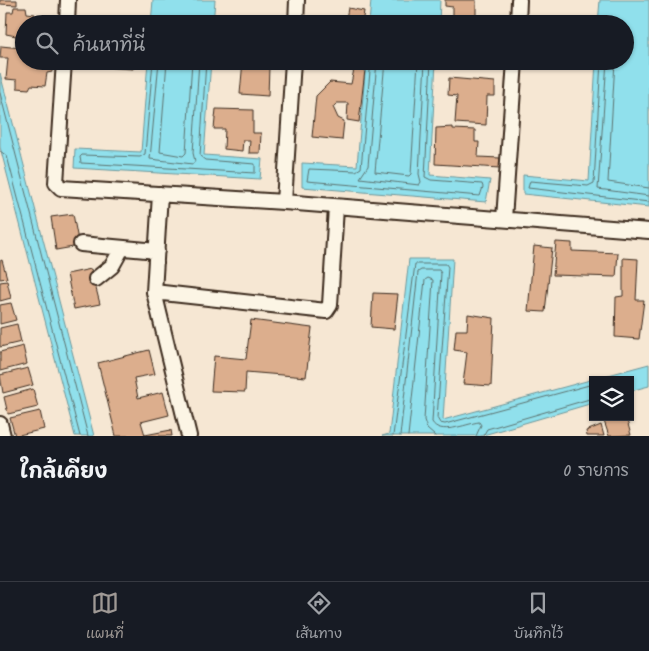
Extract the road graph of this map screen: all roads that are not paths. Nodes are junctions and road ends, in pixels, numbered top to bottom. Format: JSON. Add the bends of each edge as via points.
{"nodes":[{"id":1,"x":68,"y":0,"type":"edge"},
{"id":2,"x":297,"y":0,"type":"edge"},
{"id":3,"x":519,"y":0,"type":"edge"},
{"id":4,"x":67,"y":15,"type":"edge"},
{"id":5,"x":296,"y":15,"type":"edge"},
{"id":6,"x":518,"y":15,"type":"edge"},
{"id":7,"x":63,"y":70,"type":"edge"},
{"id":8,"x":292,"y":70,"type":"edge"},
{"id":9,"x":514,"y":70,"type":"edge"},
{"id":10,"x":160,"y":194,"type":"junction"},
{"id":11,"x":284,"y":202,"type":"junction"},
{"id":12,"x":336,"y":207,"type":"junction"},
{"id":13,"x":504,"y":219,"type":"junction"},
{"id":14,"x":649,"y":231,"type":"edge"},
{"id":15,"x":81,"y":244,"type":"dead end"},
{"id":16,"x":122,"y":248,"type":"junction"},
{"id":17,"x":157,"y":251,"type":"junction"},
{"id":18,"x":96,"y":280,"type":"dead end"},
{"id":19,"x":154,"y":292,"type":"junction"},
{"id":20,"x":0,"y":424,"type":"edge"},
{"id":21,"x":3,"y":436,"type":"edge"},
{"id":22,"x":189,"y":436,"type":"edge"}],
"edges":[{"from":1,"to":4,"type":"street"},
{"from":2,"to":5,"type":"street"},
{"from":3,"to":6,"type":"street"},
{"from":7,"to":10,"type":"street","via":[[57,186]]},
{"from":8,"to":11,"type":"street"},
{"from":9,"to":13,"type":"street"},
{"from":10,"to":11,"type":"street"},
{"from":10,"to":17,"type":"street"},
{"from":11,"to":12,"type":"street"},
{"from":12,"to":13,"type":"street"},
{"from":12,"to":19,"type":"street","via":[[330,305],[326,311]]},
{"from":13,"to":14,"type":"street"},
{"from":15,"to":16,"type":"street"},
{"from":16,"to":17,"type":"street"},
{"from":16,"to":18,"type":"street","via":[[112,266]]},
{"from":17,"to":19,"type":"street"},
{"from":19,"to":22,"type":"street"},
{"from":20,"to":21,"type":"street"}]}
